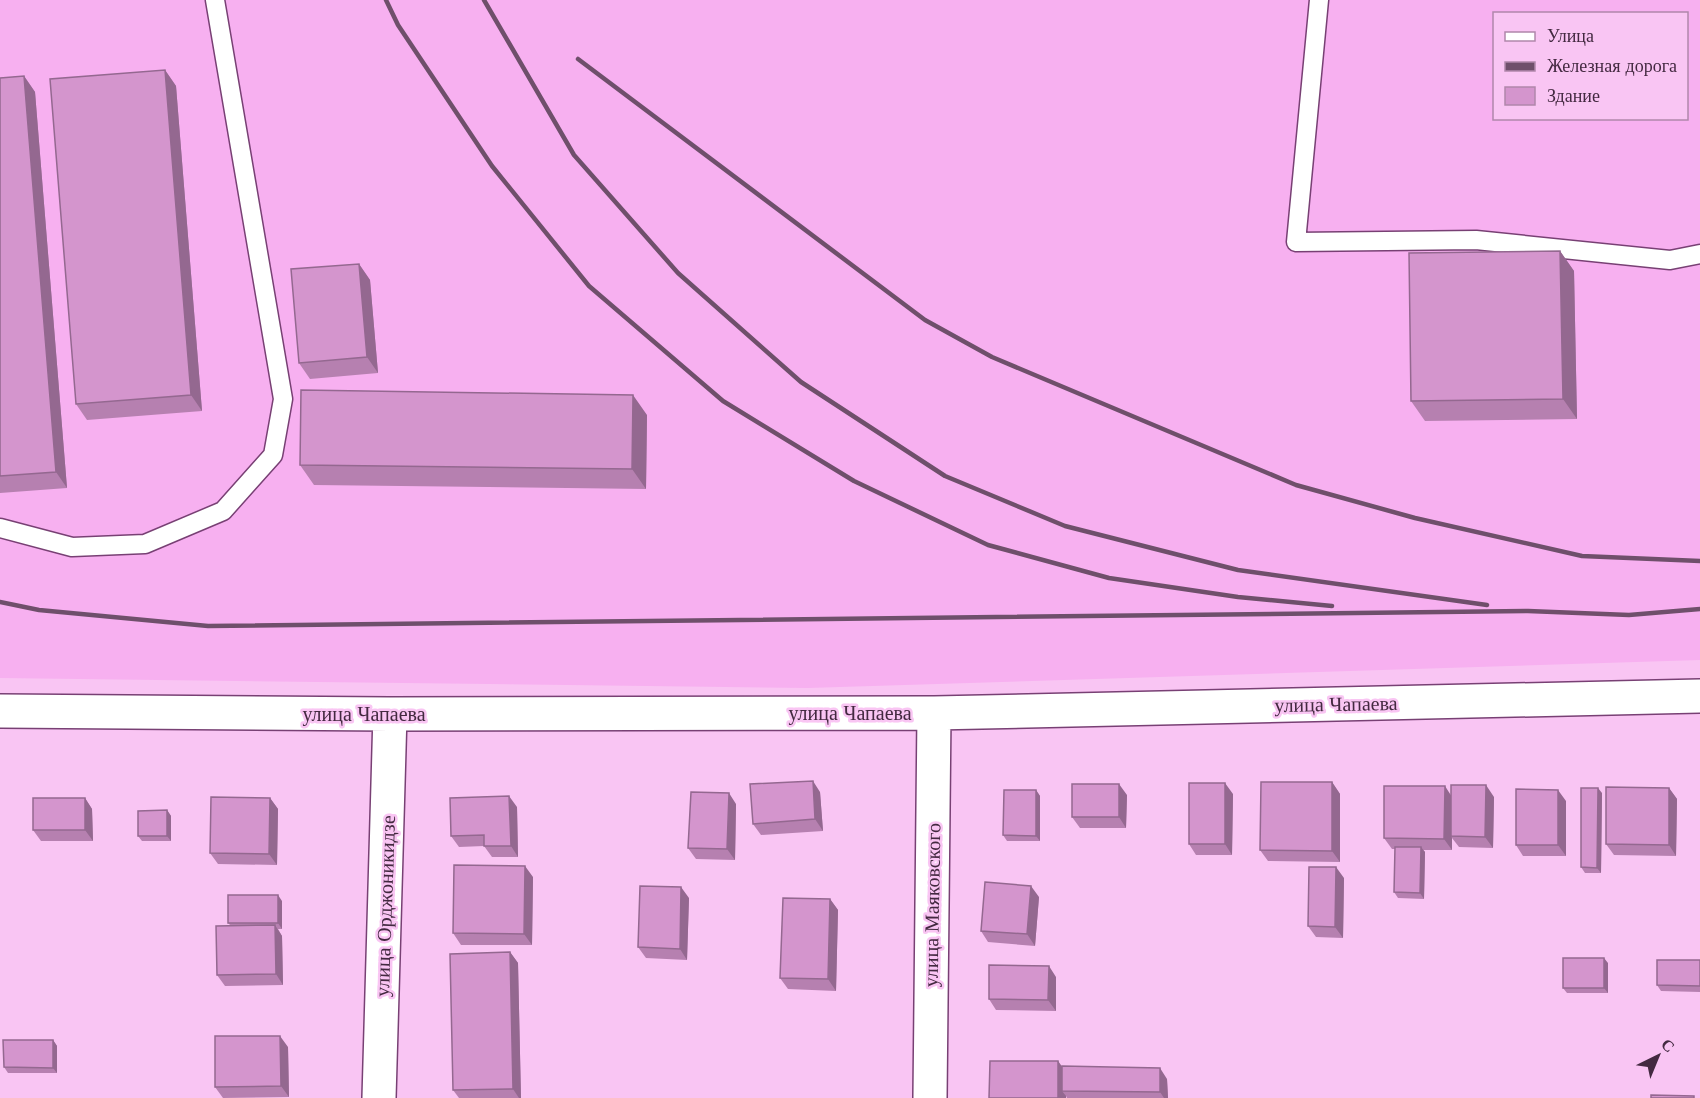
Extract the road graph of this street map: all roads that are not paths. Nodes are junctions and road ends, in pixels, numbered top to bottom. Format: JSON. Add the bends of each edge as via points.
{"nodes":[{"id":1,"x":215,"y":0,"type":"edge"},
{"id":2,"x":1319,"y":0,"type":"edge"},
{"id":3,"x":1700,"y":254,"type":"edge"},
{"id":4,"x":0,"y":528,"type":"edge"},
{"id":5,"x":1700,"y":696,"type":"edge"},
{"id":6,"x":0,"y":711,"type":"edge"},
{"id":7,"x":934,"y":713,"type":"junction"},
{"id":8,"x":390,"y":714,"type":"junction"},
{"id":9,"x":379,"y":1098,"type":"edge"},
{"id":10,"x":930,"y":1098,"type":"edge"}],
"edges":[{"from":1,"to":4,"type":"lane","via":[[283,399],[273,455],[223,511],[145,544],[72,547]]},
{"from":2,"to":3,"type":"lane","via":[[1296,242],[1476,240],[1670,260]]},
{"from":5,"to":7,"type":"street","name":"улица Чапаева"},
{"from":6,"to":8,"type":"street","name":"улица Чапаева"},
{"from":7,"to":8,"type":"street","name":"улица Чапаева"},
{"from":7,"to":10,"type":"street","name":"улица Маяковского"},
{"from":8,"to":9,"type":"street","name":"улица Орджоникидзе"}]}
